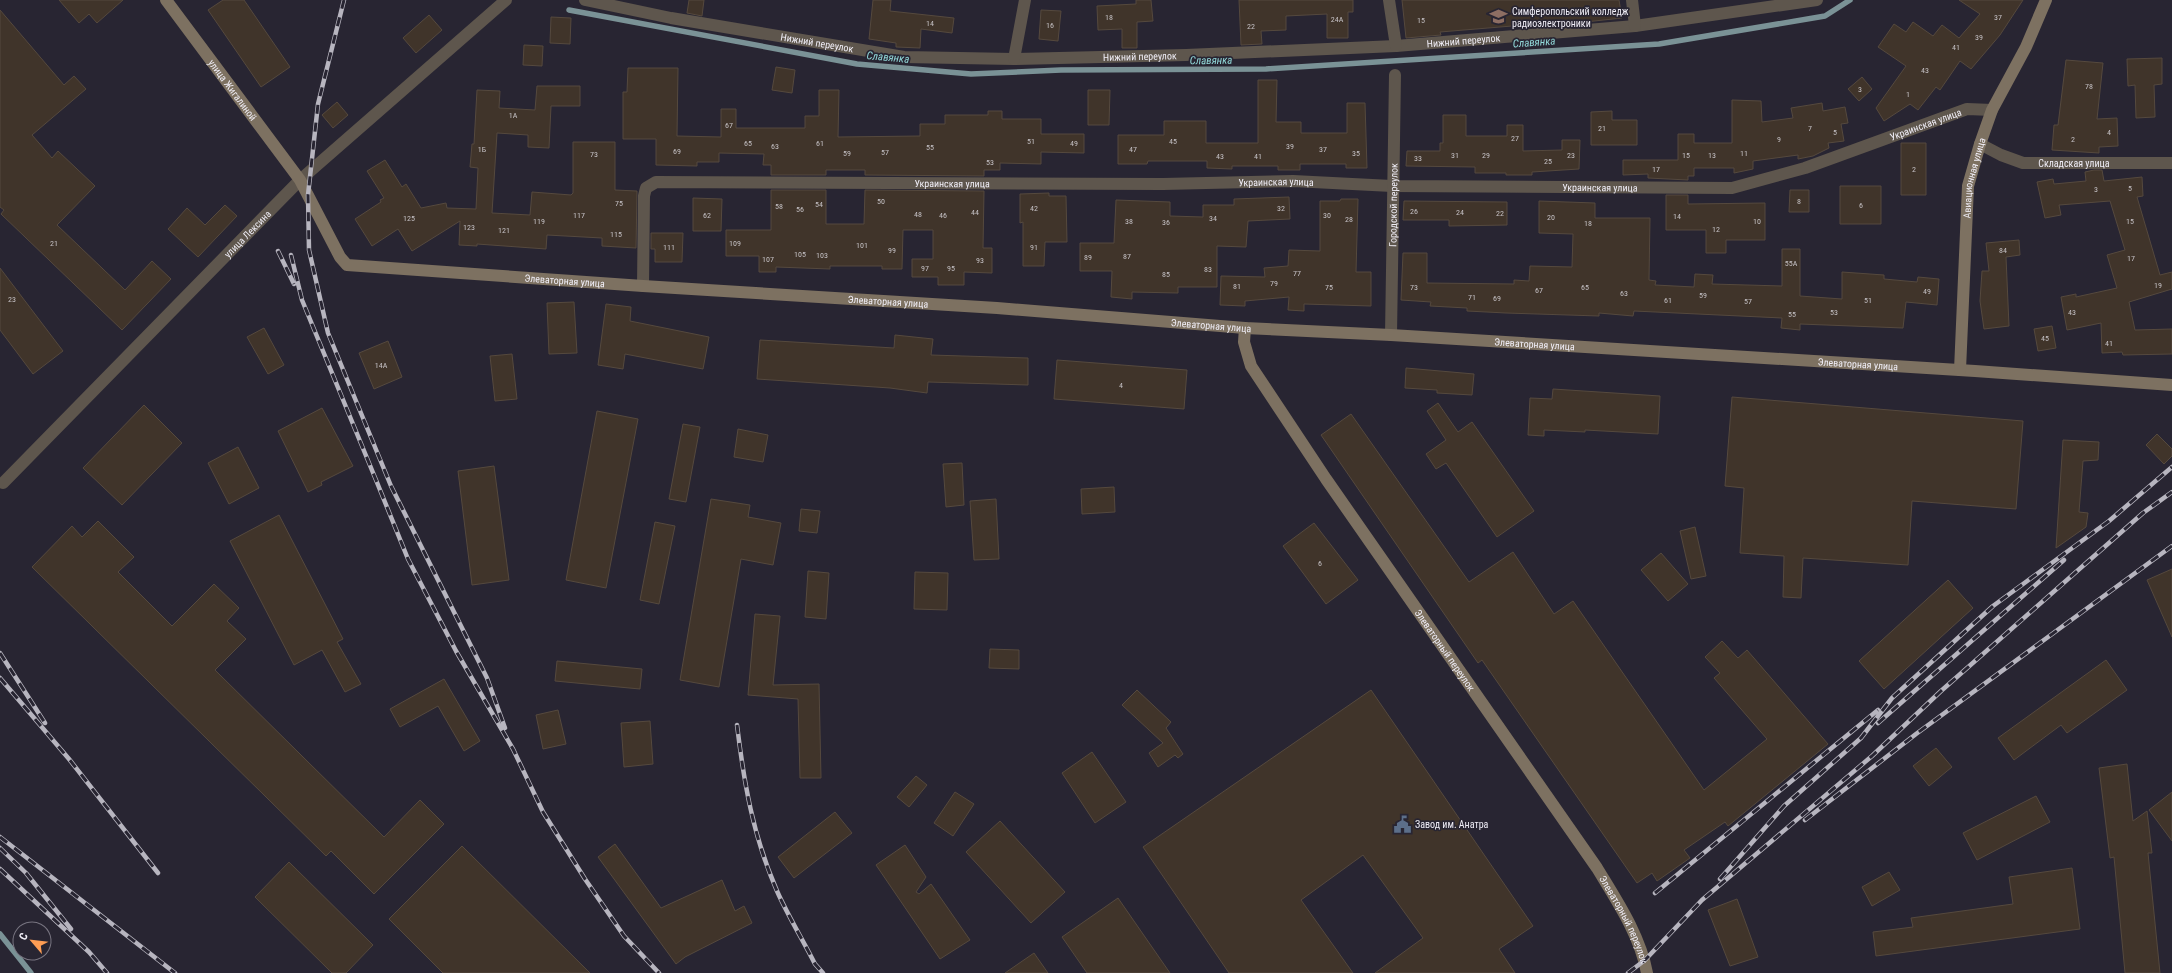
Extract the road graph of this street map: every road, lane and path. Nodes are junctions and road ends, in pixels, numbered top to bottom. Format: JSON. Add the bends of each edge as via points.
{"nodes":[{"id":1,"x":166,"y":0,"type":"edge"},
{"id":2,"x":506,"y":0,"type":"edge"},
{"id":3,"x":585,"y":0,"type":"edge"},
{"id":4,"x":1026,"y":0,"type":"edge"},
{"id":5,"x":1389,"y":0,"type":"edge"},
{"id":6,"x":1632,"y":0,"type":"edge"},
{"id":7,"x":1817,"y":0,"type":"edge"},
{"id":8,"x":2046,"y":0,"type":"edge"},
{"id":9,"x":1635,"y":26,"type":"junction"},
{"id":10,"x":1396,"y":46,"type":"junction"},
{"id":11,"x":1014,"y":60,"type":"junction"},
{"id":12,"x":1395,"y":75,"type":"dead end"},
{"id":13,"x":1992,"y":110,"type":"junction"},
{"id":14,"x":1980,"y":144,"type":"junction"},
{"id":15,"x":2172,"y":163,"type":"edge"},
{"id":16,"x":300,"y":180,"type":"junction"},
{"id":17,"x":1392,"y":186,"type":"junction"},
{"id":18,"x":643,"y":286,"type":"junction"},
{"id":19,"x":1245,"y":328,"type":"junction"},
{"id":20,"x":1391,"y":335,"type":"junction"},
{"id":21,"x":1960,"y":370,"type":"junction"},
{"id":22,"x":2172,"y":385,"type":"edge"},
{"id":23,"x":3,"y":483,"type":"dead end"},
{"id":24,"x":1647,"y":973,"type":"edge"}],
"edges":[{"from":1,"to":16,"type":"main road","name":"улица Жигалиной"},
{"from":2,"to":16,"type":"street","name":"улица Лексина"},
{"from":3,"to":11,"type":"street","name":"Нижний переулок","via":[[671,18],[904,57]]},
{"from":4,"to":11,"type":"street"},
{"from":5,"to":10,"type":"street"},
{"from":6,"to":9,"type":"street"},
{"from":7,"to":9,"type":"street","name":"Нижний переулок"},
{"from":8,"to":13,"type":"main road","name":"Авиационная улица","via":[[2026,47]]},
{"from":9,"to":10,"type":"street","name":"Нижний переулок"},
{"from":10,"to":11,"type":"street","name":"Нижний переулок"},
{"from":12,"to":17,"type":"street","name":"Городской переулок"},
{"from":13,"to":14,"type":"main road","name":"Авиационная улица"},
{"from":13,"to":17,"type":"street","name":"Украинская улица","via":[[1966,109],[1805,168],[1732,188]]},
{"from":14,"to":15,"type":"street","name":"Складская улица","via":[[2023,163]]},
{"from":14,"to":21,"type":"main road","name":"Авиационная улица","via":[[1968,186]]},
{"from":16,"to":18,"type":"main road","name":"Элеваторная улица","via":[[340,258],[347,265]]},
{"from":16,"to":23,"type":"street","name":"улица Лексина"},
{"from":17,"to":18,"type":"street","name":"Украинская улица","via":[[1293,181],[1163,184],[656,182],[646,188],[644,196]]},
{"from":17,"to":20,"type":"street","name":"Городской переулок"},
{"from":18,"to":19,"type":"main road","name":"Элеваторная улица","via":[[997,308]]},
{"from":19,"to":20,"type":"main road","name":"Элеваторная улица"},
{"from":19,"to":24,"type":"main road","name":"Элеваторный переулок","via":[[1244,342],[1251,366],[1326,479],[1597,868],[1630,925],[1645,960]]},
{"from":20,"to":21,"type":"main road","name":"Элеваторная улица"},
{"from":21,"to":22,"type":"main road","name":"Элеваторная улица"}]}
